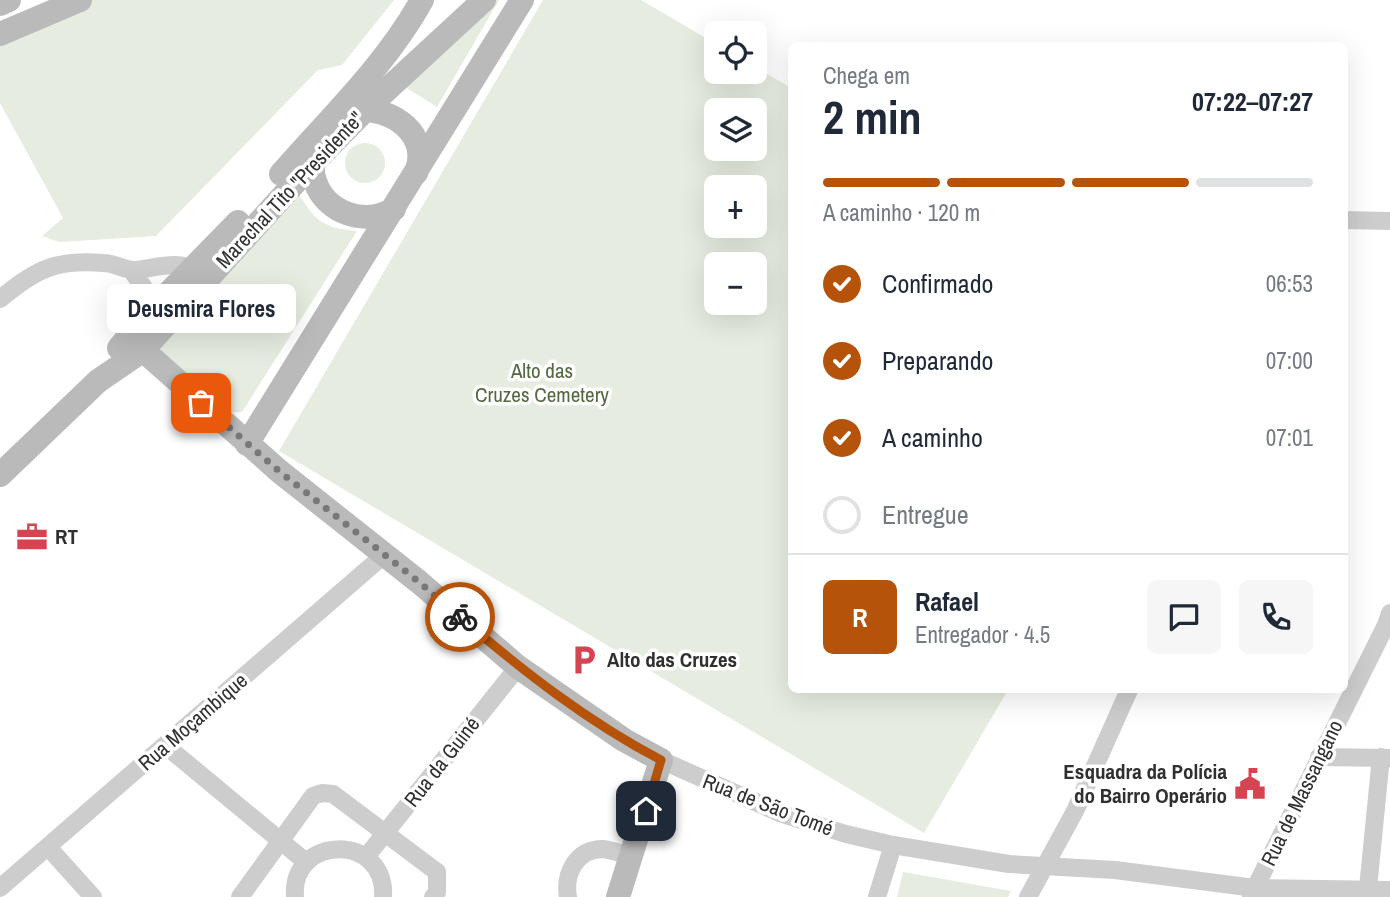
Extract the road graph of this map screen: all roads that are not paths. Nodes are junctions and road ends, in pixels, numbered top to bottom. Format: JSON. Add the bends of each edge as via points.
{"nodes":[{"id":1,"x":9,"y":0,"type":"edge"},
{"id":2,"x":80,"y":0,"type":"edge"},
{"id":3,"x":422,"y":0,"type":"edge"},
{"id":4,"x":484,"y":0,"type":"edge"},
{"id":5,"x":522,"y":0,"type":"edge"},
{"id":6,"x":0,"y":4,"type":"edge"},
{"id":7,"x":0,"y":34,"type":"edge"},
{"id":8,"x":366,"y":109,"type":"junction"},
{"id":9,"x":336,"y":111,"type":"junction"},
{"id":10,"x":312,"y":138,"type":"junction"},
{"id":11,"x":312,"y":164,"type":"junction"},
{"id":12,"x":416,"y":174,"type":"junction"},
{"id":13,"x":394,"y":209,"type":"junction"},
{"id":14,"x":1348,"y":220,"type":"edge"},
{"id":15,"x":1390,"y":221,"type":"edge"},
{"id":16,"x":132,"y":271,"type":"junction"},
{"id":17,"x":200,"y":273,"type":"junction"},
{"id":18,"x":0,"y":299,"type":"edge"},
{"id":19,"x":165,"y":311,"type":"junction"},
{"id":20,"x":135,"y":344,"type":"junction"},
{"id":21,"x":247,"y":444,"type":"junction"},
{"id":22,"x":0,"y":475,"type":"edge"},
{"id":23,"x":384,"y":555,"type":"junction"},
{"id":24,"x":1389,"y":621,"type":"edge"},
{"id":25,"x":518,"y":667,"type":"junction"},
{"id":26,"x":1128,"y":693,"type":"edge"},
{"id":27,"x":166,"y":746,"type":"junction"},
{"id":28,"x":1319,"y":757,"type":"junction"},
{"id":29,"x":1385,"y":757,"type":"edge"},
{"id":30,"x":661,"y":760,"type":"junction"},
{"id":31,"x":385,"y":834,"type":"junction"},
{"id":32,"x":280,"y":841,"type":"junction"},
{"id":33,"x":893,"y":845,"type":"junction"},
{"id":34,"x":48,"y":847,"type":"junction"},
{"id":35,"x":631,"y":856,"type":"junction"},
{"id":36,"x":366,"y":858,"type":"junction"},
{"id":37,"x":306,"y":862,"type":"junction"},
{"id":38,"x":1044,"y":867,"type":"junction"},
{"id":39,"x":0,"y":888,"type":"edge"},
{"id":40,"x":1368,"y":888,"type":"junction"},
{"id":41,"x":1390,"y":890,"type":"edge"},
{"id":42,"x":1253,"y":892,"type":"edge"},
{"id":43,"x":93,"y":897,"type":"edge"},
{"id":44,"x":240,"y":897,"type":"edge"},
{"id":45,"x":295,"y":897,"type":"edge"},
{"id":46,"x":383,"y":897,"type":"edge"},
{"id":47,"x":433,"y":897,"type":"edge"},
{"id":48,"x":568,"y":897,"type":"edge"},
{"id":49,"x":618,"y":897,"type":"edge"},
{"id":50,"x":877,"y":897,"type":"edge"},
{"id":51,"x":1028,"y":897,"type":"edge"}],
"edges":[{"from":1,"to":6,"type":"street"},
{"from":2,"to":7,"type":"street"},
{"from":3,"to":9,"type":"street","name":"Marechal Tito \"Presidente\"","via":[[387,51]]},
{"from":4,"to":8,"type":"street","name":"Marechal Tito \"Presidente\""},
{"from":5,"to":12,"type":"street"},
{"from":8,"to":9,"type":"street"},
{"from":8,"to":11,"type":"street","name":"Marechal Tito \"Presidente\""},
{"from":8,"to":12,"type":"street","via":[[390,115],[410,130],[421,161]]},
{"from":9,"to":10,"type":"street","name":"Marechal Tito \"Presidente\""},
{"from":10,"to":11,"type":"street"},
{"from":10,"to":17,"type":"street","name":"Marechal Tito \"Presidente\""},
{"from":11,"to":13,"type":"street","via":[[323,197],[336,208],[369,218]]},
{"from":11,"to":17,"type":"street","name":"Marechal Tito \"Presidente\""},
{"from":12,"to":13,"type":"street"},
{"from":13,"to":21,"type":"street"},
{"from":14,"to":15,"type":"street"},
{"from":16,"to":17,"type":"street","via":[[166,265]]},
{"from":16,"to":18,"type":"street","via":[[108,263],[61,264],[26,278]]},
{"from":16,"to":19,"type":"street"},
{"from":17,"to":19,"type":"street","name":"Marechal Tito \"Presidente\""},
{"from":19,"to":20,"type":"street","name":"Marechal Tito \"Presidente\""},
{"from":20,"to":21,"type":"street","name":"Rua de São Tomé"},
{"from":20,"to":22,"type":"street","name":"Marechal Tito \"Presidente\""},
{"from":21,"to":23,"type":"street","name":"Rua de São Tomé"},
{"from":23,"to":25,"type":"street","name":"Rua de São Tomé"},
{"from":23,"to":27,"type":"street","name":"Rua Moçambique"},
{"from":24,"to":28,"type":"street","name":"Rua de Massangano"},
{"from":25,"to":30,"type":"street","name":"Rua de São Tomé"},
{"from":25,"to":31,"type":"street","name":"Rua da Guiné"},
{"from":26,"to":38,"type":"street","via":[[1075,811]]},
{"from":27,"to":32,"type":"street"},
{"from":27,"to":34,"type":"street","name":"Rua Moçambique"},
{"from":28,"to":29,"type":"street"},
{"from":28,"to":42,"type":"street","name":"Rua de Massangano"},
{"from":29,"to":40,"type":"street"},
{"from":30,"to":33,"type":"street","name":"Rua de São Tomé","via":[[782,814]]},
{"from":30,"to":35,"type":"street"},
{"from":31,"to":32,"type":"street","via":[[333,794],[322,793],[313,796]]},
{"from":31,"to":36,"type":"street","name":"Rua da Guiné"},
{"from":31,"to":47,"type":"street","via":[[437,872]]},
{"from":32,"to":37,"type":"street"},
{"from":32,"to":44,"type":"street"},
{"from":33,"to":38,"type":"street","name":"Rua de São Tomé"},
{"from":33,"to":50,"type":"street"},
{"from":34,"to":39,"type":"street","name":"Rua Moçambique"},
{"from":34,"to":43,"type":"street"},
{"from":35,"to":48,"type":"street","via":[[603,849],[581,856],[568,874]]},
{"from":35,"to":49,"type":"street"},
{"from":36,"to":37,"type":"street","via":[[342,848],[316,854]]},
{"from":36,"to":46,"type":"street","via":[[382,880]]},
{"from":37,"to":45,"type":"street","via":[[298,875]]},
{"from":38,"to":42,"type":"street","name":"Rua de São Tomé","via":[[1115,870]]},
{"from":38,"to":51,"type":"street"},
{"from":40,"to":41,"type":"street","name":"Rua de São Tomé"},
{"from":40,"to":42,"type":"street","name":"Rua de São Tomé"}]}
